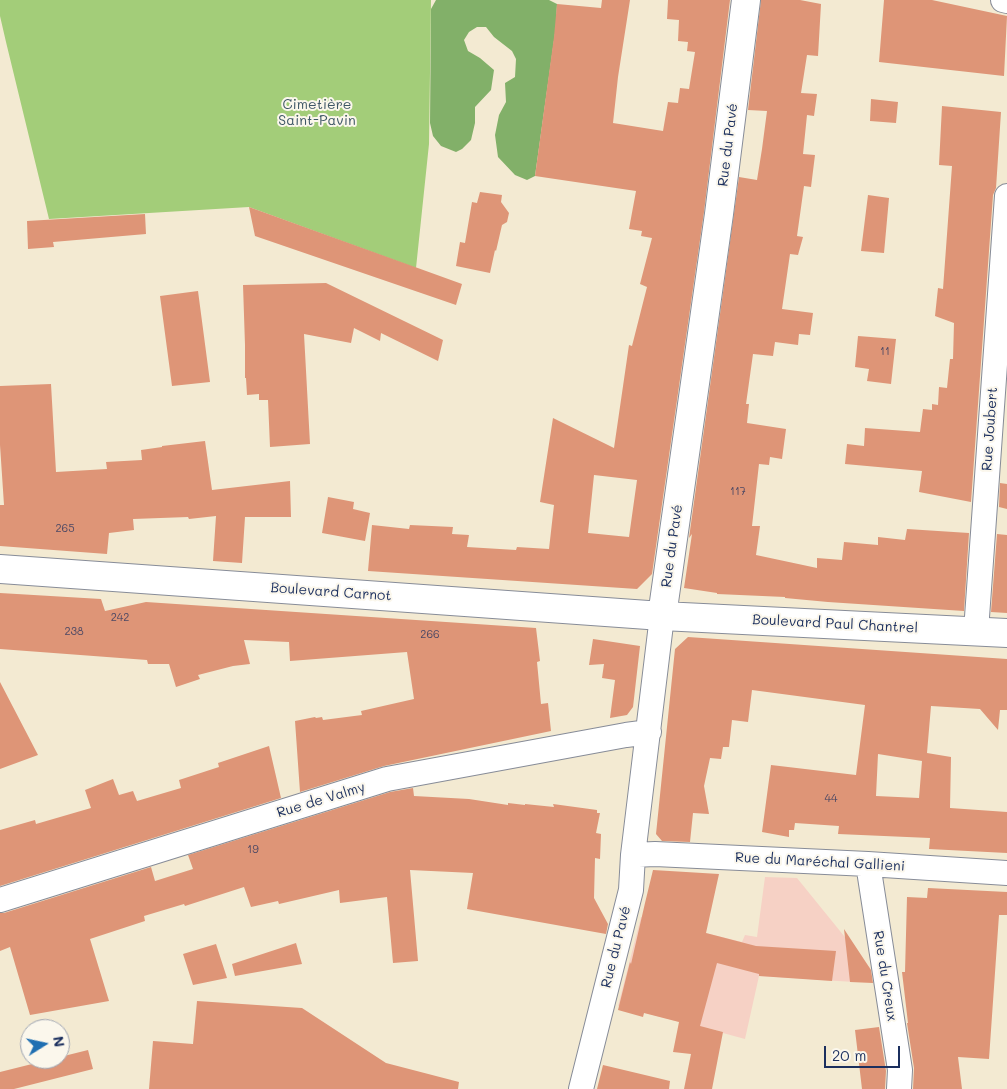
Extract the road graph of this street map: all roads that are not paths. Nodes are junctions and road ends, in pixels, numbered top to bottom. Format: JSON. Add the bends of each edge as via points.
{"nodes":[{"id":1,"x":746,"y":0,"type":"edge"},
{"id":2,"x":1003,"y":0,"type":"edge"},
{"id":3,"x":1007,"y":1,"type":"edge"},
{"id":4,"x":1007,"y":196,"type":"edge"},
{"id":5,"x":0,"y":569,"type":"edge"},
{"id":6,"x":662,"y":616,"type":"junction"},
{"id":7,"x":976,"y":631,"type":"junction"},
{"id":8,"x":1007,"y":633,"type":"edge"},
{"id":9,"x":649,"y":732,"type":"junction"},
{"id":10,"x":634,"y":854,"type":"junction"},
{"id":11,"x":868,"y":864,"type":"junction"},
{"id":12,"x":1007,"y":873,"type":"edge"},
{"id":13,"x":0,"y":900,"type":"edge"},
{"id":14,"x":581,"y":1089,"type":"edge"},
{"id":15,"x":899,"y":1089,"type":"edge"}],
"edges":[{"from":1,"to":6,"type":"street","name":"Rue du Pavé"},
{"from":2,"to":3,"type":"street"},
{"from":4,"to":7,"type":"street","name":"Rue Joubert"},
{"from":5,"to":6,"type":"street","name":"Boulevard Carnot"},
{"from":6,"to":7,"type":"street","name":"Boulevard Paul Chantrel"},
{"from":6,"to":9,"type":"street","name":"Rue du Pavé"},
{"from":7,"to":8,"type":"street","name":"Boulevard Paul Chantrel"},
{"from":9,"to":10,"type":"street","name":"Rue du Pavé"},
{"from":9,"to":13,"type":"street","name":"Rue de Valmy","via":[[387,779]]},
{"from":10,"to":11,"type":"street","name":"Rue du Maréchal Gallieni"},
{"from":10,"to":14,"type":"street","name":"Rue du Pavé","via":[[631,890]]},
{"from":11,"to":12,"type":"street","name":"Rue du Maréchal Gallieni"},
{"from":11,"to":15,"type":"street","name":"Rue du Creux","via":[[900,1070]]}]}
